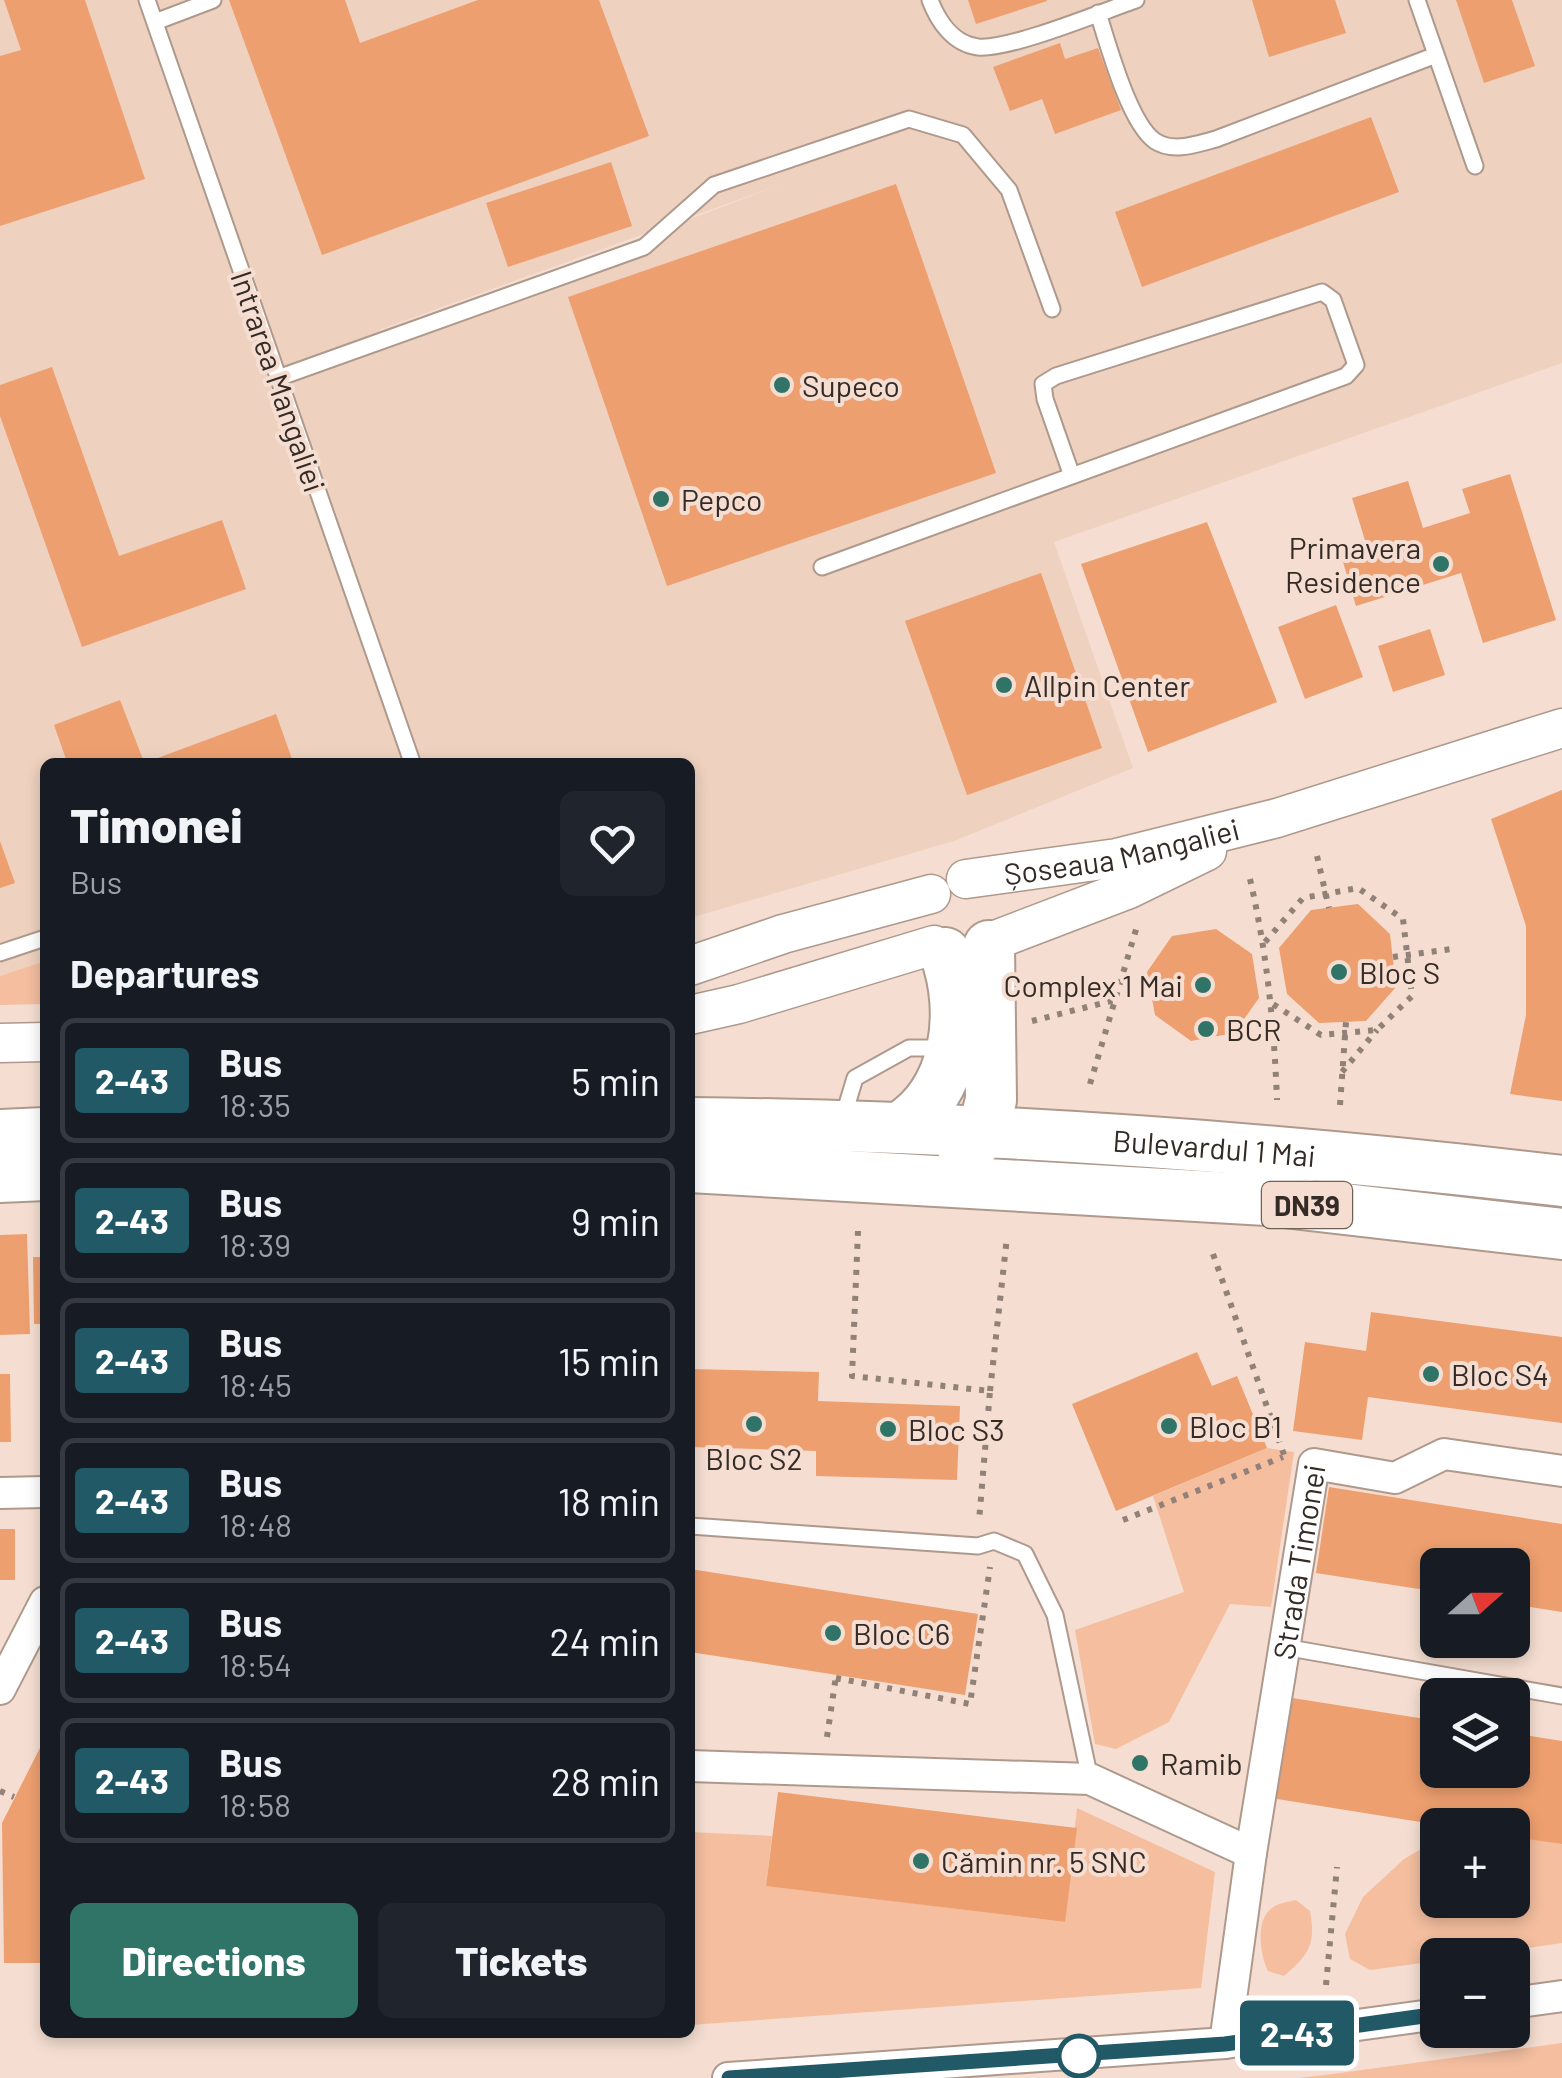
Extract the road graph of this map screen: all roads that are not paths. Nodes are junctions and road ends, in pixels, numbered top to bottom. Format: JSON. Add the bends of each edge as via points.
{"nodes":[{"id":1,"x":147,"y":0,"type":"edge"},
{"id":2,"x":213,"y":0,"type":"edge"},
{"id":3,"x":930,"y":0,"type":"edge"},
{"id":4,"x":1136,"y":0,"type":"edge"},
{"id":5,"x":1417,"y":0,"type":"edge"},
{"id":6,"x":1098,"y":13,"type":"junction"},
{"id":7,"x":155,"y":22,"type":"junction"},
{"id":8,"x":1436,"y":55,"type":"junction"},
{"id":9,"x":1475,"y":166,"type":"dead end"},
{"id":10,"x":1052,"y":308,"type":"dead end"},
{"id":11,"x":278,"y":378,"type":"junction"},
{"id":12,"x":1072,"y":476,"type":"junction"},
{"id":13,"x":822,"y":567,"type":"dead end"},
{"id":14,"x":1562,"y":728,"type":"edge"},
{"id":15,"x":411,"y":758,"type":"edge"},
{"id":16,"x":1277,"y":818,"type":"junction"},
{"id":17,"x":948,"y":887,"type":"junction"},
{"id":18,"x":784,"y":934,"type":"junction"},
{"id":19,"x":40,"y":940,"type":"edge"},
{"id":20,"x":965,"y":946,"type":"junction"},
{"id":21,"x":695,"y":949,"type":"edge"},
{"id":22,"x":0,"y":953,"type":"edge"},
{"id":23,"x":695,"y":964,"type":"edge"},
{"id":24,"x":695,"y":1014,"type":"edge"},
{"id":25,"x":40,"y":1042,"type":"edge"},
{"id":26,"x":0,"y":1044,"type":"edge"},
{"id":27,"x":953,"y":1048,"type":"junction"},
{"id":28,"x":695,"y":1123,"type":"edge"},
{"id":29,"x":840,"y":1126,"type":"junction"},
{"id":30,"x":899,"y":1128,"type":"junction"},
{"id":31,"x":984,"y":1131,"type":"junction"},
{"id":32,"x":40,"y":1134,"type":"edge"},
{"id":33,"x":0,"y":1135,"type":"edge"},
{"id":34,"x":695,"y":1167,"type":"edge"},
{"id":35,"x":766,"y":1169,"type":"junction"},
{"id":36,"x":40,"y":1176,"type":"edge"},
{"id":37,"x":0,"y":1177,"type":"edge"},
{"id":38,"x":1562,"y":1181,"type":"edge"},
{"id":39,"x":1562,"y":1234,"type":"edge"},
{"id":40,"x":1562,"y":1471,"type":"edge"},
{"id":41,"x":40,"y":1492,"type":"edge"},
{"id":42,"x":0,"y":1493,"type":"edge"},
{"id":43,"x":695,"y":1526,"type":"edge"},
{"id":44,"x":40,"y":1612,"type":"edge"},
{"id":45,"x":1284,"y":1647,"type":"junction"},
{"id":46,"x":0,"y":1688,"type":"edge"},
{"id":47,"x":1562,"y":1696,"type":"edge"},
{"id":48,"x":695,"y":1766,"type":"edge"},
{"id":49,"x":1090,"y":1779,"type":"junction"},
{"id":50,"x":1250,"y":1853,"type":"junction"},
{"id":51,"x":1562,"y":1996,"type":"edge"},
{"id":52,"x":1530,"y":2000,"type":"edge"},
{"id":53,"x":1420,"y":2017,"type":"edge"},
{"id":54,"x":1225,"y":2044,"type":"junction"},
{"id":55,"x":728,"y":2078,"type":"edge"}],
"edges":[{"from":1,"to":7,"type":"lane","name":"Intrarea Mangaliei"},
{"from":2,"to":7,"type":"lane"},
{"from":3,"to":6,"type":"lane","via":[[950,35],[975,47],[1001,46]]},
{"from":4,"to":6,"type":"lane"},
{"from":5,"to":8,"type":"lane"},
{"from":6,"to":8,"type":"lane","via":[[1141,124],[1156,142],[1180,148]]},
{"from":7,"to":11,"type":"lane","name":"Intrarea Mangaliei"},
{"from":8,"to":9,"type":"lane"},
{"from":10,"to":11,"type":"lane","via":[[1009,190],[963,135],[909,119],[714,185],[644,246]]},
{"from":11,"to":15,"type":"lane","name":"Intrarea Mangaliei"},
{"from":12,"to":12,"type":"lane","via":[[1044,384],[1322,292],[1334,300],[1356,365],[1346,376]]},
{"from":12,"to":13,"type":"lane"},
{"from":14,"to":16,"type":"street","name":"Șoseaua Mangaliei"},
{"from":16,"to":17,"type":"street","name":"Șoseaua Mangaliei","via":[[1116,858]]},
{"from":16,"to":20,"type":"street","name":"Șoseaua Mangaliei","via":[[1128,889]]},
{"from":17,"to":18,"type":"street","name":"Șoseaua Mangaliei"},
{"from":17,"to":20,"type":"street","via":[[926,904],[924,926]]},
{"from":17,"to":20,"type":"street","via":[[987,888],[999,908],[1001,920]]},
{"from":18,"to":21,"type":"lane"},
{"from":18,"to":23,"type":"street","name":"Șoseaua Mangaliei"},
{"from":19,"to":22,"type":"lane"},
{"from":20,"to":24,"type":"street","name":"Șoseaua Mangaliei"},
{"from":20,"to":27,"type":"main road","via":[[952,972]]},
{"from":20,"to":31,"type":"main road","via":[[991,1100]]},
{"from":25,"to":26,"type":"street"},
{"from":27,"to":29,"type":"lane","via":[[909,1048],[855,1078]]},
{"from":27,"to":30,"type":"main road","via":[[927,1107]]},
{"from":28,"to":29,"type":"main road"},
{"from":29,"to":30,"type":"main road"},
{"from":30,"to":31,"type":"main road"},
{"from":31,"to":35,"type":"main road","via":[[974,1148],[950,1164],[839,1162]]},
{"from":31,"to":38,"type":"main road","name":"Bulevardul 1 Mai"},
{"from":32,"to":33,"type":"main road"},
{"from":34,"to":35,"type":"main road","number":"DN39"},
{"from":35,"to":39,"type":"main road","name":"Bulevardul 1 Mai","number":"DN39","via":[[1266,1200]]},
{"from":36,"to":37,"type":"main road"},
{"from":40,"to":45,"type":"street","name":"Strada Timonei","via":[[1444,1454],[1395,1478],[1314,1464]]},
{"from":41,"to":42,"type":"street"},
{"from":43,"to":49,"type":"lane","via":[[978,1546],[994,1541],[1025,1554],[1055,1615]]},
{"from":44,"to":46,"type":"street"},
{"from":45,"to":47,"type":"lane"},
{"from":45,"to":50,"type":"street","name":"Strada Timonei"},
{"from":48,"to":49,"type":"street"},
{"from":49,"to":50,"type":"street"},
{"from":50,"to":54,"type":"street","name":"Strada Timonei"},
{"from":51,"to":52,"type":"street"},
{"from":53,"to":54,"type":"street"},
{"from":54,"to":55,"type":"street"}]}
